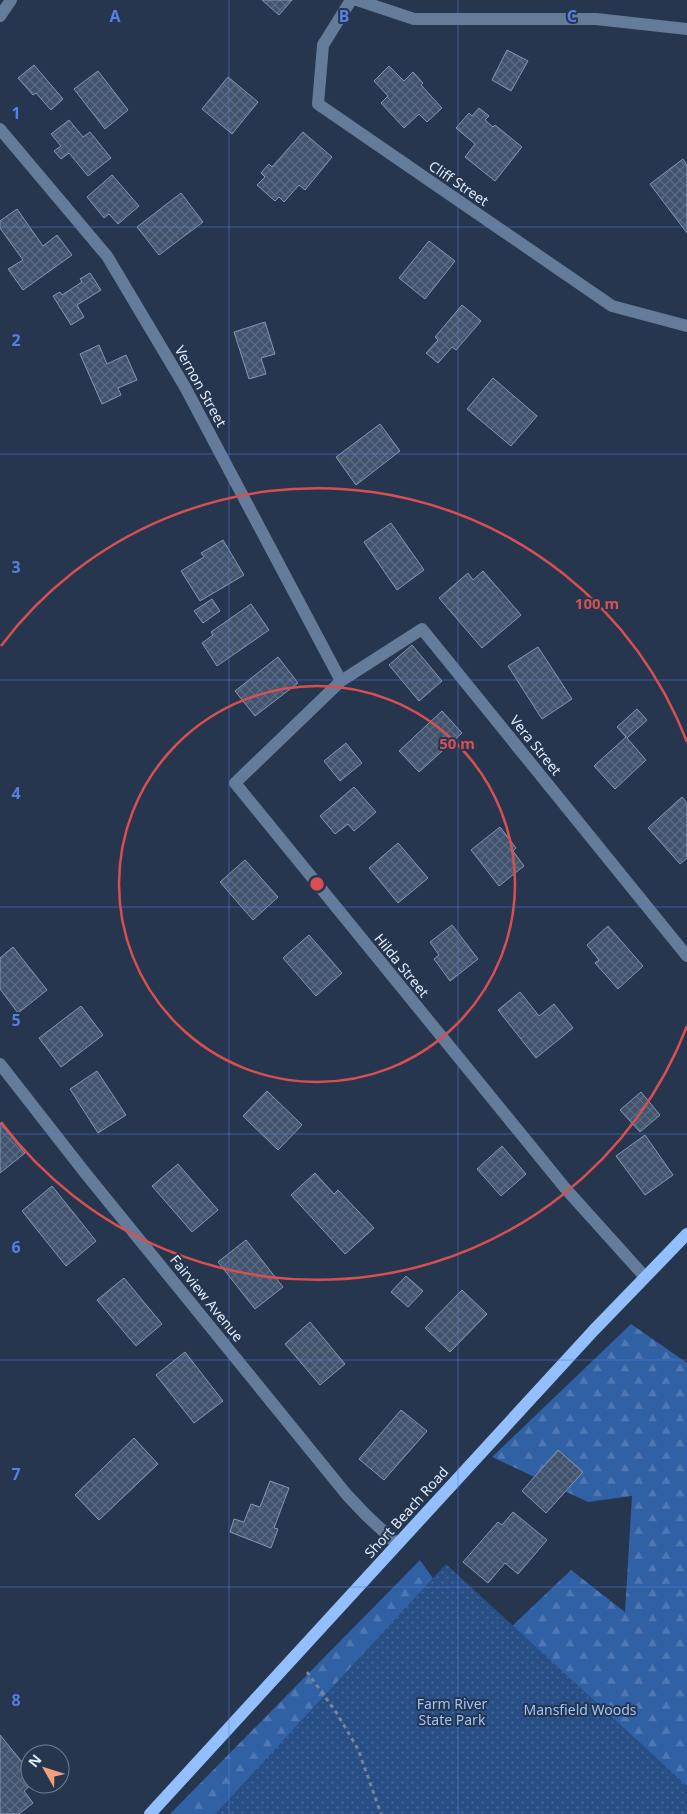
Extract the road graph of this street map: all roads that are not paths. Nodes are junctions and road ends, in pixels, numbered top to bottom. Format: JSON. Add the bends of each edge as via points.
{"nodes":[{"id":1,"x":11,"y":0,"type":"edge"},
{"id":2,"x":351,"y":0,"type":"edge"},
{"id":3,"x":358,"y":0,"type":"edge"},
{"id":4,"x":0,"y":16,"type":"edge"},
{"id":5,"x":687,"y":29,"type":"edge"},
{"id":6,"x":0,"y":129,"type":"edge"},
{"id":7,"x":687,"y":326,"type":"edge"},
{"id":8,"x":341,"y":681,"type":"junction"},
{"id":9,"x":687,"y":956,"type":"edge"},
{"id":10,"x":0,"y":1064,"type":"edge"},
{"id":11,"x":687,"y":1234,"type":"edge"},
{"id":12,"x":645,"y":1277,"type":"junction"},
{"id":13,"x":397,"y":1544,"type":"junction"},
{"id":14,"x":150,"y":1814,"type":"edge"}],
"edges":[{"from":1,"to":4,"type":"street"},
{"from":2,"to":7,"type":"street","name":"Cliff Street","via":[[323,46],[318,104],[612,306]]},
{"from":3,"to":5,"type":"street","via":[[414,20],[596,19]]},
{"from":6,"to":8,"type":"street","name":"Vernon Street","via":[[107,256],[185,386]]},
{"from":8,"to":9,"type":"street","name":"Vera Street","via":[[422,629]]},
{"from":8,"to":12,"type":"street","name":"Hilda Street","via":[[235,783],[559,1181]]},
{"from":10,"to":13,"type":"street","name":"Fairview Avenue","via":[[347,1495]]},
{"from":11,"to":12,"type":"main road","name":"Short Beach Road"},
{"from":12,"to":13,"type":"main road","name":"Short Beach Road"},
{"from":13,"to":14,"type":"main road","name":"Short Beach Road"}]}
